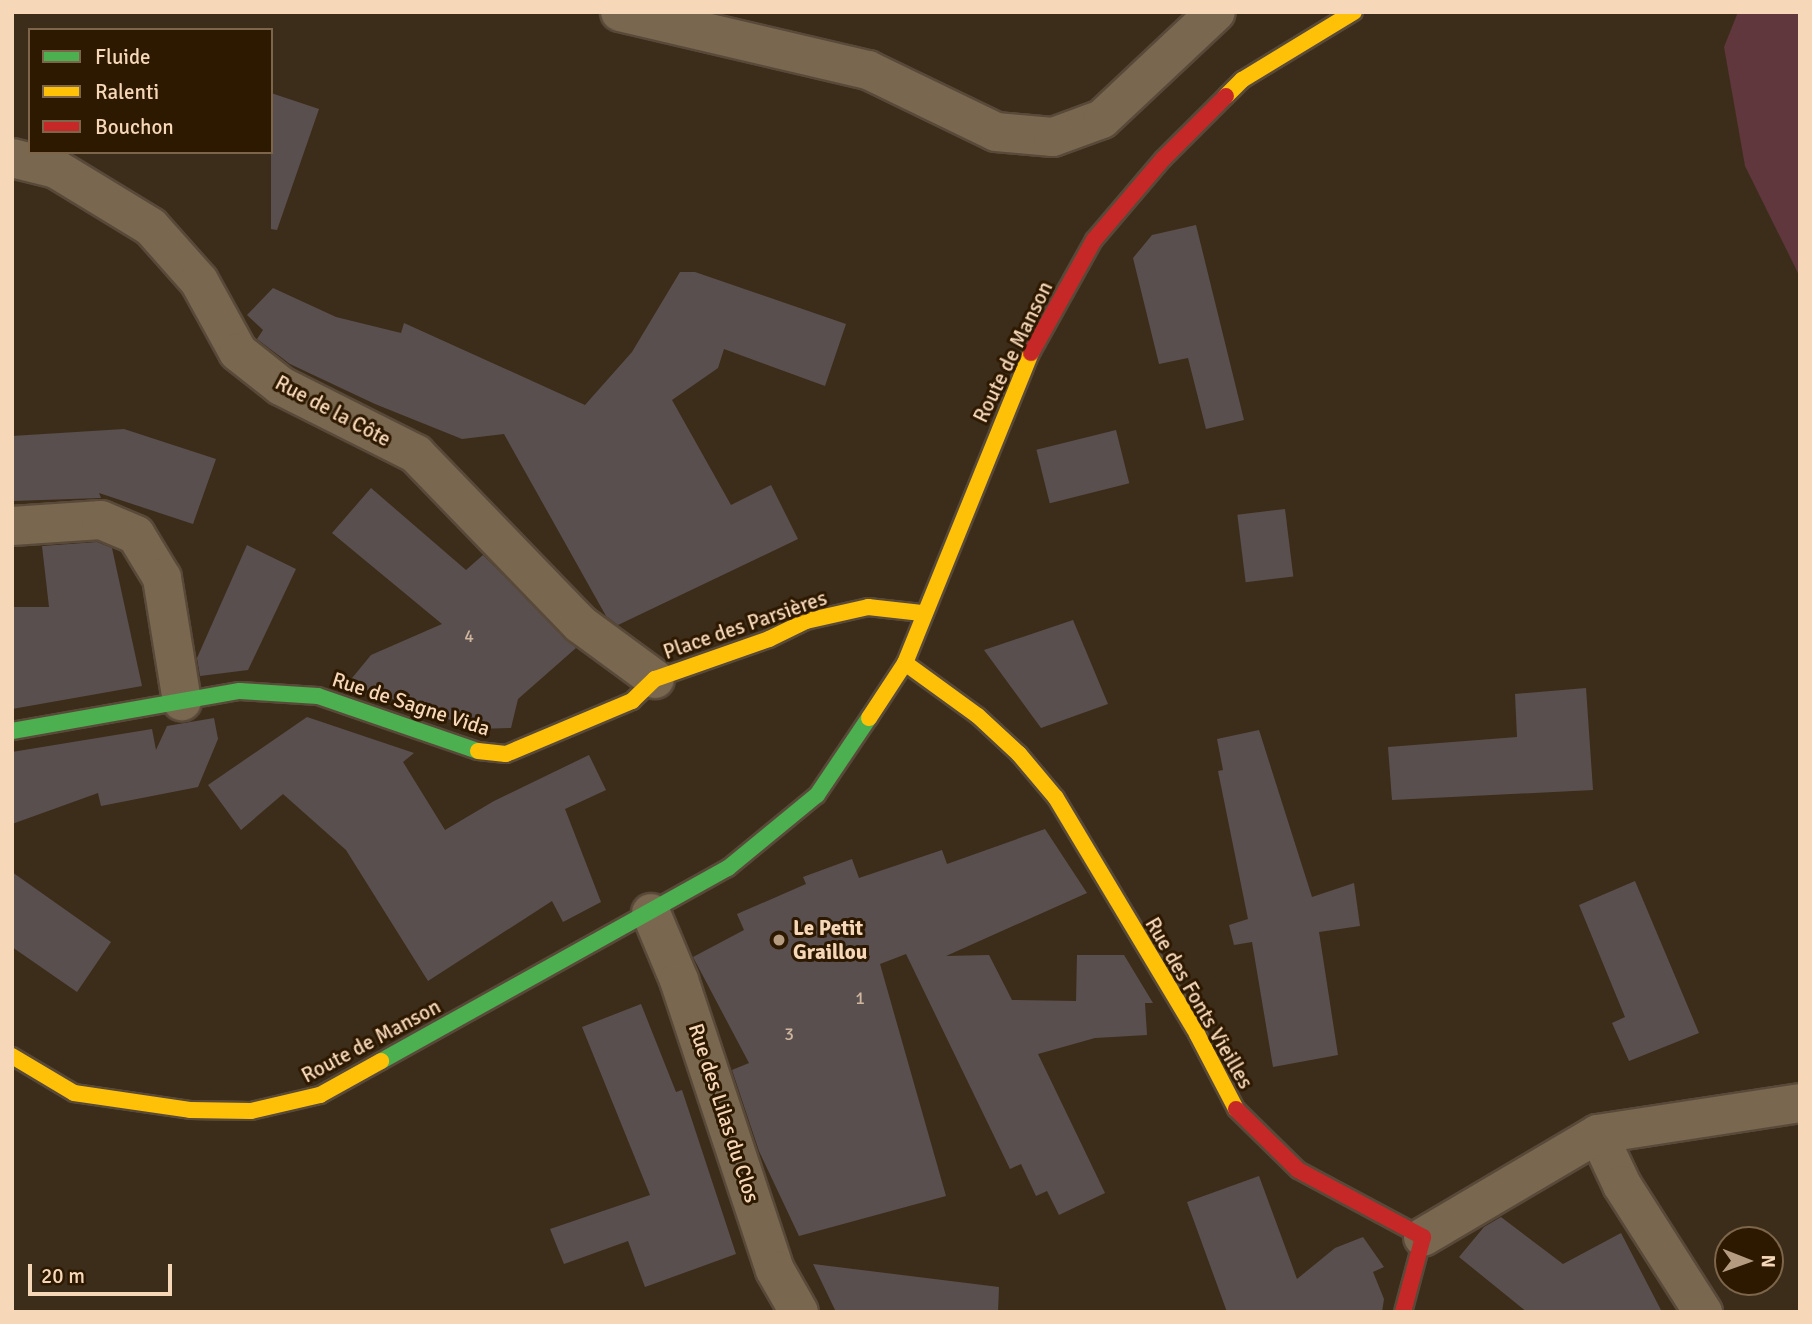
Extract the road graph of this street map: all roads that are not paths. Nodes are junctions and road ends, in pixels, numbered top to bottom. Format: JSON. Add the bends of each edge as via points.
{"nodes":[{"id":1,"x":620,"y":12,"type":"edge"},
{"id":2,"x":1216,"y":12,"type":"edge"},
{"id":3,"x":1354,"y":12,"type":"edge"},
{"id":4,"x":12,"y":158,"type":"edge"},
{"id":5,"x":12,"y":526,"type":"edge"},
{"id":6,"x":922,"y":613,"type":"junction"},
{"id":7,"x":905,"y":663,"type":"junction"},
{"id":8,"x":655,"y":679,"type":"junction"},
{"id":9,"x":182,"y":701,"type":"junction"},
{"id":10,"x":12,"y":732,"type":"edge"},
{"id":11,"x":651,"y":913,"type":"junction"},
{"id":12,"x":12,"y":1056,"type":"edge"},
{"id":13,"x":1800,"y":1102,"type":"edge"},
{"id":14,"x":1598,"y":1134,"type":"junction"},
{"id":15,"x":1423,"y":1237,"type":"junction"},
{"id":16,"x":799,"y":1312,"type":"edge"},
{"id":17,"x":1404,"y":1312,"type":"edge"},
{"id":18,"x":1703,"y":1312,"type":"edge"}],
"edges":[{"from":1,"to":2,"type":"street","via":[[868,70],[996,132],[1053,137],[1102,119]]},
{"from":3,"to":6,"type":"street","name":"Route de Manson","via":[[1242,80],[1163,159],[1094,240],[1039,335]]},
{"from":4,"to":8,"type":"street","name":"Rue de la Côte","via":[[56,169],[151,227],[199,281],[238,352],[281,386],[416,454],[580,624]]},
{"from":5,"to":9,"type":"street","via":[[101,520],[136,535],[162,578]]},
{"from":6,"to":7,"type":"street"},
{"from":6,"to":8,"type":"street","name":"Place des Parsières","via":[[868,607],[806,621]]},
{"from":7,"to":11,"type":"street","via":[[809,803],[728,868]]},
{"from":7,"to":15,"type":"street","name":"Rue des Fonts Vieilles","via":[[978,716],[1019,754],[1056,798],[1196,1034],[1234,1107],[1298,1170]]},
{"from":8,"to":9,"type":"street","name":"Rue de Sagne Vida","via":[[632,701],[506,754],[471,750],[318,696],[240,691]]},
{"from":9,"to":10,"type":"street","name":"Rue de Sagne Vida"},
{"from":11,"to":12,"type":"street","name":"Route de Manson","via":[[320,1095],[287,1106],[251,1111],[190,1110],[114,1101],[74,1093]]},
{"from":11,"to":16,"type":"street","name":"Rue des Lilas du Clos","via":[[679,980],[775,1270]]},
{"from":13,"to":14,"type":"street"},
{"from":14,"to":15,"type":"street"},
{"from":14,"to":18,"type":"street","via":[[1622,1185]]},
{"from":15,"to":17,"type":"street"}]}
